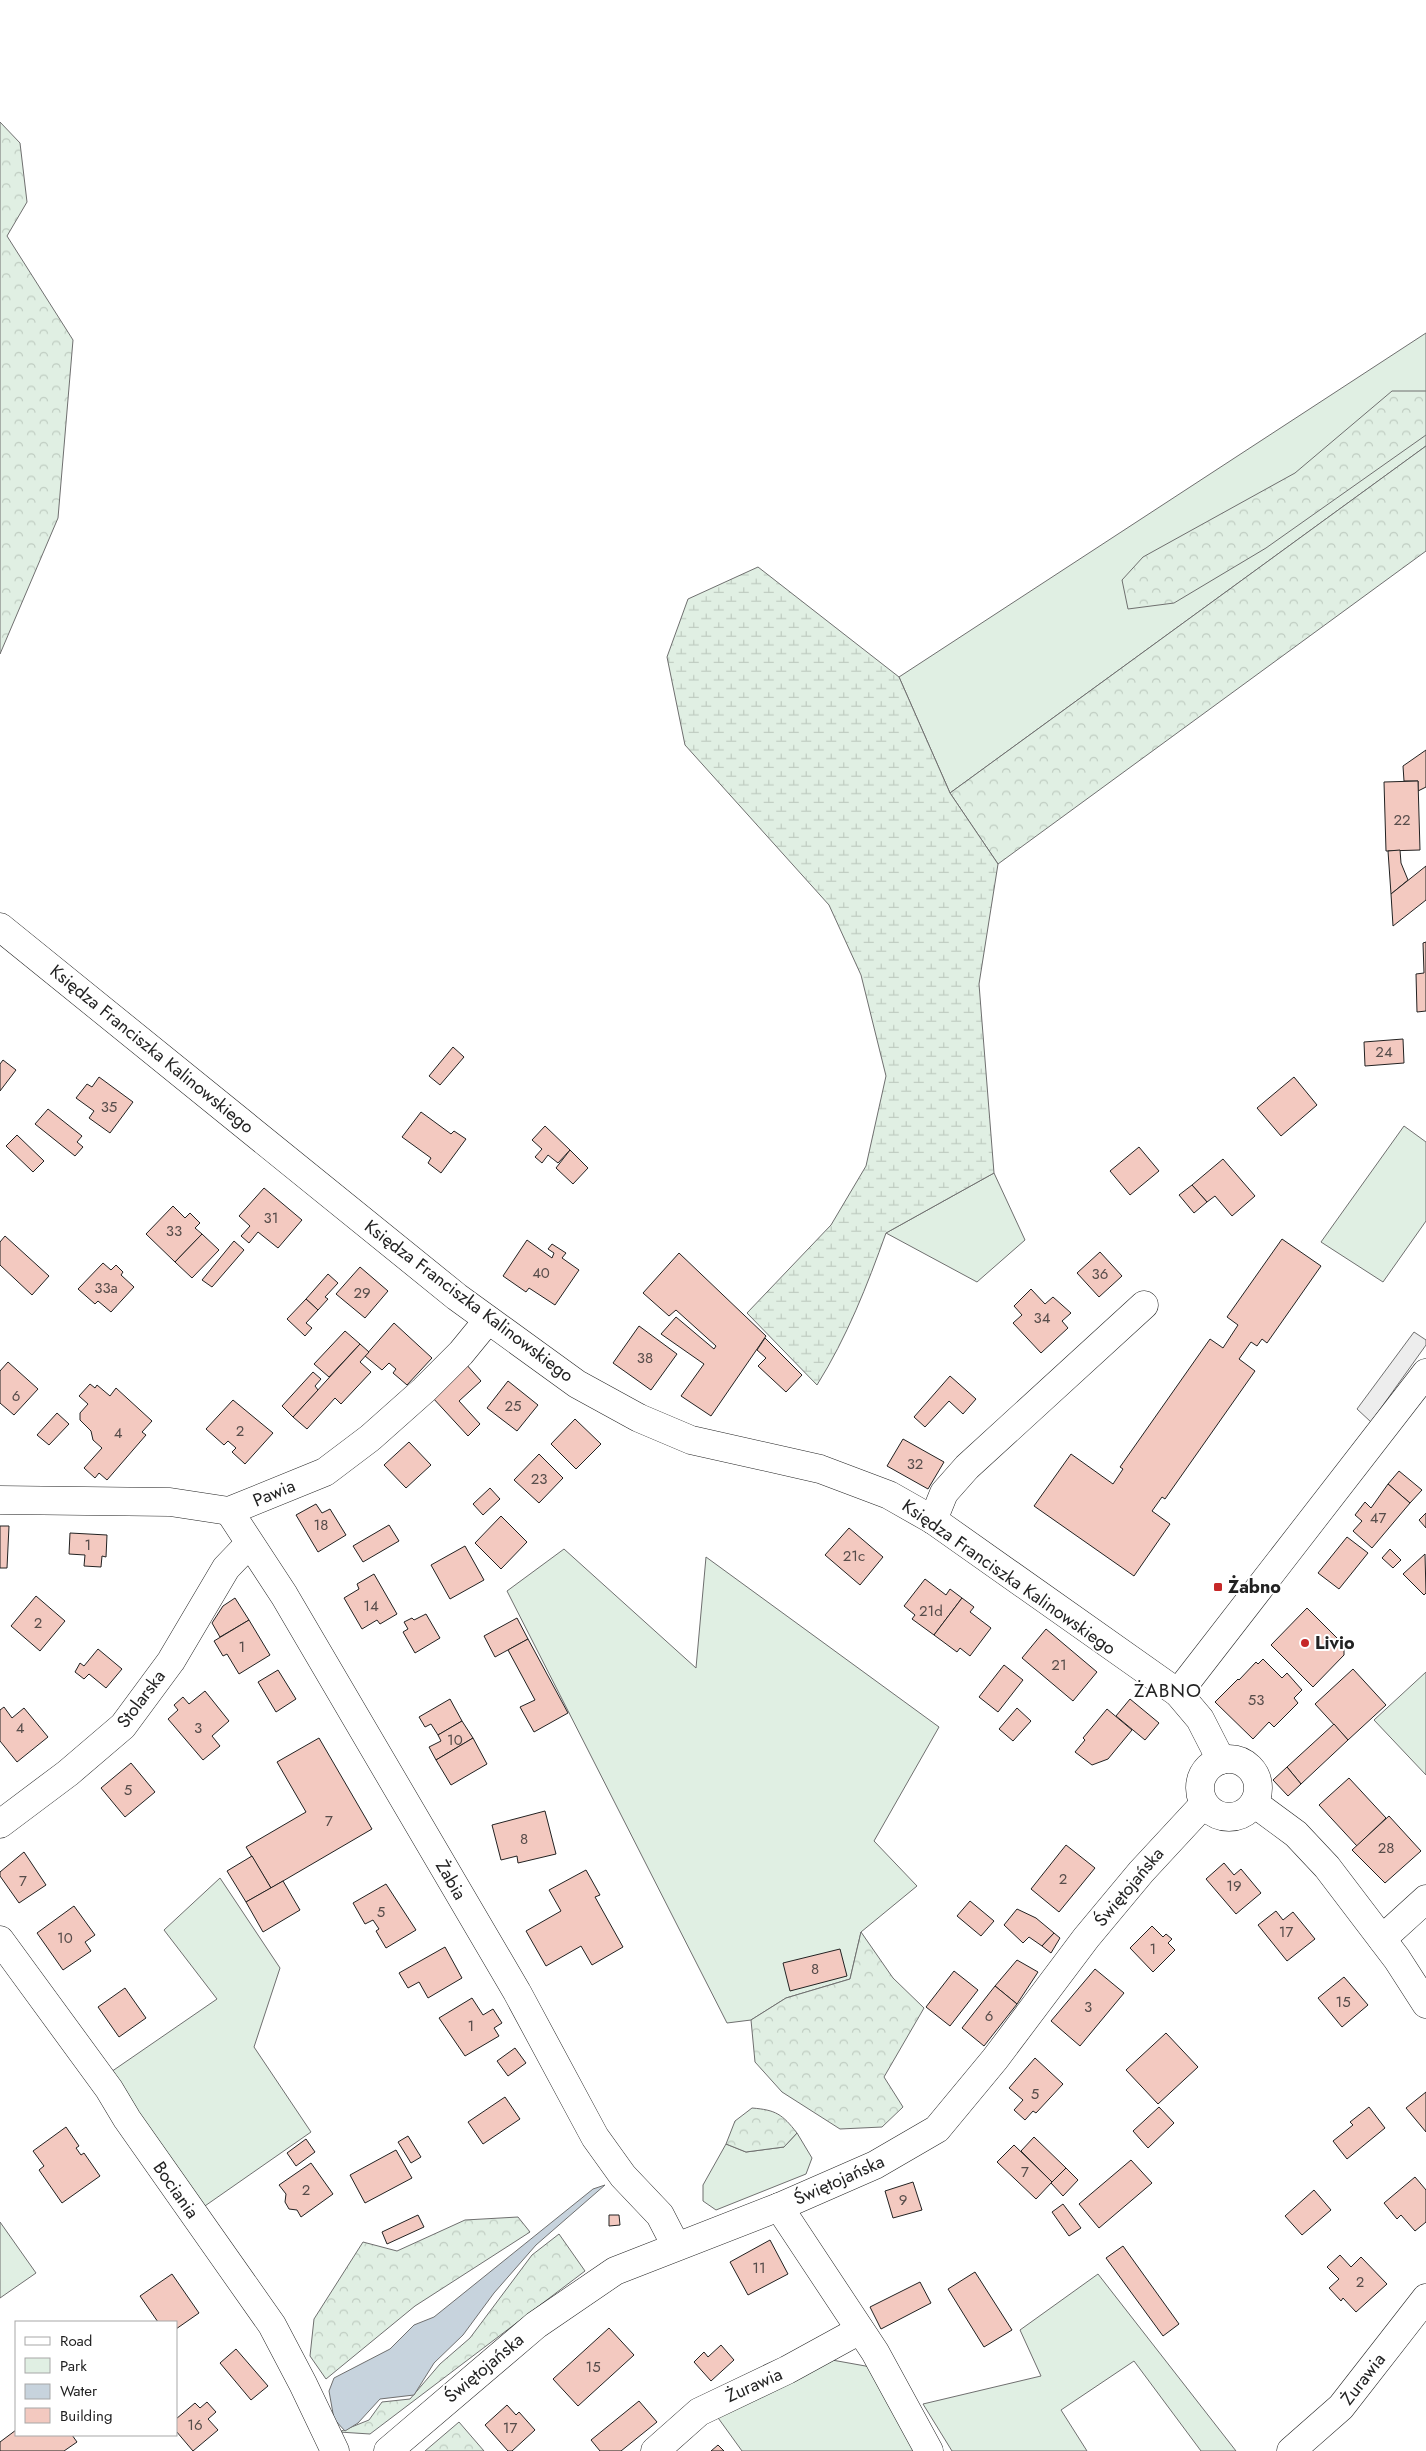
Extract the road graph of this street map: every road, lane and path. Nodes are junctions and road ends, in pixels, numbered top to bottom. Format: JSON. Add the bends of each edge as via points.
{"nodes":[{"id":1,"x":0,"y":927,"type":"edge"},
{"id":2,"x":1144,"y":1305,"type":"dead end"},
{"id":3,"x":488,"y":1320,"type":"junction"},
{"id":4,"x":1426,"y":1373,"type":"edge"},
{"id":5,"x":0,"y":1500,"type":"edge"},
{"id":6,"x":229,"y":1512,"type":"junction"},
{"id":7,"x":933,"y":1520,"type":"junction"},
{"id":8,"x":249,"y":1544,"type":"junction"},
{"id":9,"x":1178,"y":1693,"type":"junction"},
{"id":10,"x":1221,"y":1760,"type":"junction"},
{"id":11,"x":1254,"y":1803,"type":"junction"},
{"id":12,"x":1204,"y":1804,"type":"junction"},
{"id":13,"x":0,"y":1824,"type":"edge"},
{"id":14,"x":1426,"y":1899,"type":"edge"},
{"id":15,"x":1382,"y":1939,"type":"junction"},
{"id":16,"x":0,"y":1940,"type":"edge"},
{"id":17,"x":1426,"y":2004,"type":"edge"},
{"id":18,"x":779,"y":2207,"type":"junction"},
{"id":19,"x":676,"y":2246,"type":"junction"},
{"id":20,"x":1426,"y":2298,"type":"edge"},
{"id":21,"x":860,"y":2330,"type":"junction"},
{"id":22,"x":335,"y":2451,"type":"edge"},
{"id":23,"x":388,"y":2451,"type":"edge"},
{"id":24,"x":655,"y":2451,"type":"edge"},
{"id":25,"x":930,"y":2451,"type":"edge"},
{"id":26,"x":1291,"y":2451,"type":"edge"}],
"edges":[{"from":1,"to":3,"type":"street","name":"Księdza Franciszka Kalinowskiego"},
{"from":2,"to":7,"type":"street","via":[[967,1467],[944,1493]]},
{"from":3,"to":6,"type":"street","name":"Pawia","via":[[424,1390],[370,1438],[325,1472]]},
{"from":3,"to":7,"type":"street","name":"Księdza Franciszka Kalinowskiego","via":[[577,1384],[639,1418],[691,1440],[820,1469],[889,1495]]},
{"from":4,"to":9,"type":"street"},
{"from":5,"to":6,"type":"street","via":[[170,1502]]},
{"from":6,"to":8,"type":"street","name":"Żabia"},
{"from":7,"to":9,"type":"street","name":"Księdza Franciszka Kalinowskiego"},
{"from":8,"to":13,"type":"street","name":"Stolarska","via":[[226,1568],[171,1661],[122,1726]]},
{"from":8,"to":19,"type":"street","name":"Żabia","via":[[284,1595],[512,1984],[595,2137],[623,2176],[660,2215]]},
{"from":9,"to":10,"type":"street","name":"Księdza Franciszka Kalinowskiego","via":[[1200,1720]]},
{"from":10,"to":11,"type":"street","via":[[1238,1760],[1252,1770],[1258,1786]]},
{"from":10,"to":12,"type":"street","via":[[1209,1766],[1201,1778],[1200,1792]]},
{"from":11,"to":12,"type":"street","via":[[1244,1813],[1230,1817],[1216,1814]]},
{"from":11,"to":15,"type":"street","via":[[1296,1834],[1327,1867]]},
{"from":12,"to":18,"type":"street","name":"Świętojańska","via":[[1098,1924],[995,2059],[937,2128],[875,2165]]},
{"from":14,"to":15,"type":"street"},
{"from":15,"to":17,"type":"street"},
{"from":16,"to":22,"type":"street","name":"Bociania","via":[[108,2088],[272,2325]]},
{"from":18,"to":19,"type":"street","name":"Świętojańska"},
{"from":18,"to":21,"type":"street"},
{"from":19,"to":23,"type":"street","name":"Świętojańska","via":[[615,2271],[536,2325]]},
{"from":20,"to":26,"type":"street","name":"Żurawia","via":[[1341,2407]]},
{"from":21,"to":24,"type":"street","name":"Żurawia","via":[[787,2370],[699,2412]]},
{"from":21,"to":25,"type":"street"}]}
